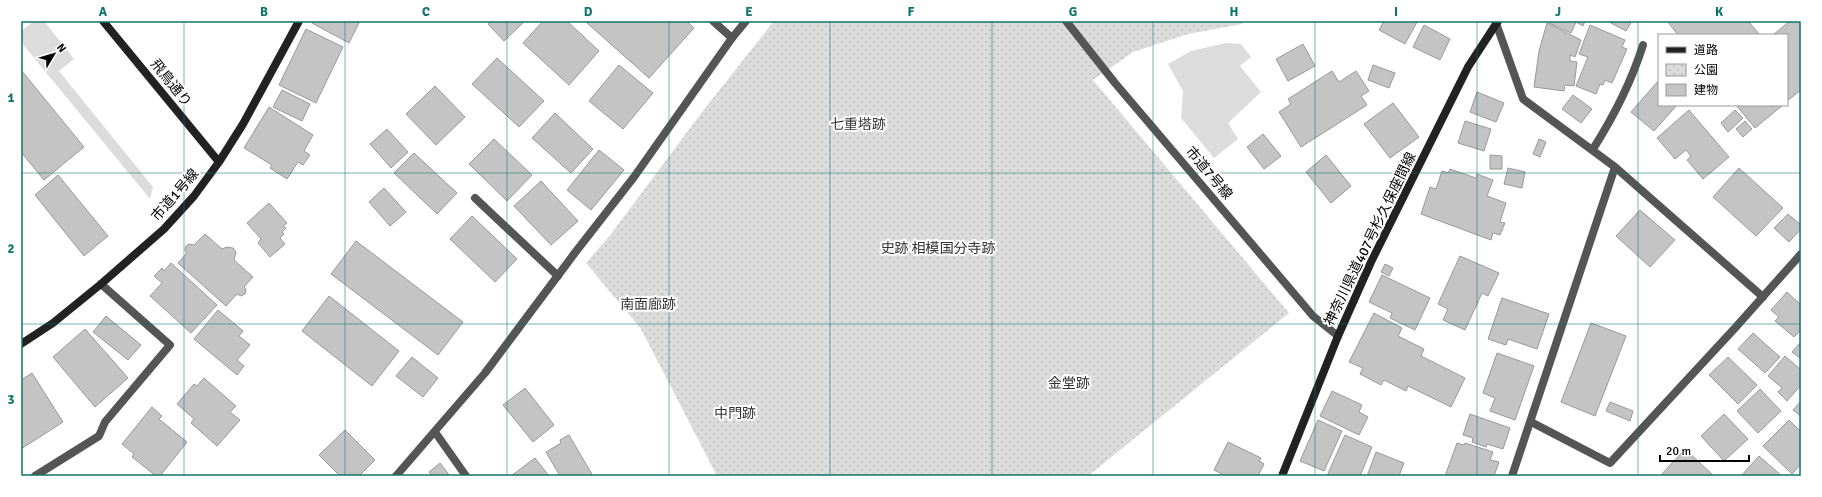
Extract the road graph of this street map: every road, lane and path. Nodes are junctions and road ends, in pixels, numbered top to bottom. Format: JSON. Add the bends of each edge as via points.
{"nodes":[{"id":1,"x":103,"y":21,"type":"edge"},
{"id":2,"x":299,"y":21,"type":"edge"},
{"id":3,"x":714,"y":21,"type":"edge"},
{"id":4,"x":746,"y":21,"type":"edge"},
{"id":5,"x":1066,"y":21,"type":"edge"},
{"id":6,"x":1497,"y":22,"type":"edge"},
{"id":7,"x":732,"y":38,"type":"junction"},
{"id":8,"x":1643,"y":45,"type":"dead end"},
{"id":9,"x":1593,"y":149,"type":"junction"},
{"id":10,"x":219,"y":162,"type":"junction"},
{"id":11,"x":1615,"y":167,"type":"junction"},
{"id":12,"x":475,"y":198,"type":"dead end"},
{"id":13,"x":1801,"y":254,"type":"edge"},
{"id":14,"x":558,"y":276,"type":"junction"},
{"id":15,"x":100,"y":284,"type":"junction"},
{"id":16,"x":1763,"y":297,"type":"junction"},
{"id":17,"x":1338,"y":336,"type":"junction"},
{"id":18,"x":21,"y":344,"type":"edge"},
{"id":19,"x":1531,"y":422,"type":"junction"},
{"id":20,"x":435,"y":432,"type":"junction"},
{"id":21,"x":35,"y":476,"type":"edge"},
{"id":22,"x":396,"y":476,"type":"edge"},
{"id":23,"x":466,"y":476,"type":"edge"},
{"id":24,"x":1282,"y":476,"type":"edge"},
{"id":25,"x":1512,"y":476,"type":"edge"}],
"edges":[{"from":1,"to":10,"type":"street","name":"飛鳥通り"},
{"from":2,"to":10,"type":"street","name":"市道1号線","via":[[243,124]]},
{"from":3,"to":7,"type":"street"},
{"from":4,"to":7,"type":"street"},
{"from":5,"to":17,"type":"street","name":"市道7号線","via":[[1115,83],[1313,316]]},
{"from":6,"to":9,"type":"street","via":[[1523,99]]},
{"from":6,"to":17,"type":"street","name":"神奈川県道407号杉久保座間線","via":[[1479,48],[1456,92],[1371,262]]},
{"from":7,"to":14,"type":"street","via":[[638,171]]},
{"from":8,"to":9,"type":"street","via":[[1635,72],[1623,97]]},
{"from":9,"to":11,"type":"street"},
{"from":10,"to":15,"type":"street","name":"市道1号線","via":[[194,196],[164,229]]},
{"from":11,"to":16,"type":"street"},
{"from":11,"to":19,"type":"street"},
{"from":12,"to":14,"type":"street"},
{"from":13,"to":16,"type":"street"},
{"from":14,"to":20,"type":"street","via":[[485,373]]},
{"from":15,"to":18,"type":"street","name":"市道1号線","via":[[54,323]]},
{"from":15,"to":21,"type":"street","via":[[170,345],[105,422],[100,436]]},
{"from":16,"to":19,"type":"street","via":[[1610,463]]},
{"from":17,"to":24,"type":"street","name":"神奈川県道407号杉久保座間線"},
{"from":19,"to":25,"type":"street"},
{"from":20,"to":22,"type":"street"},
{"from":20,"to":23,"type":"street"}]}
